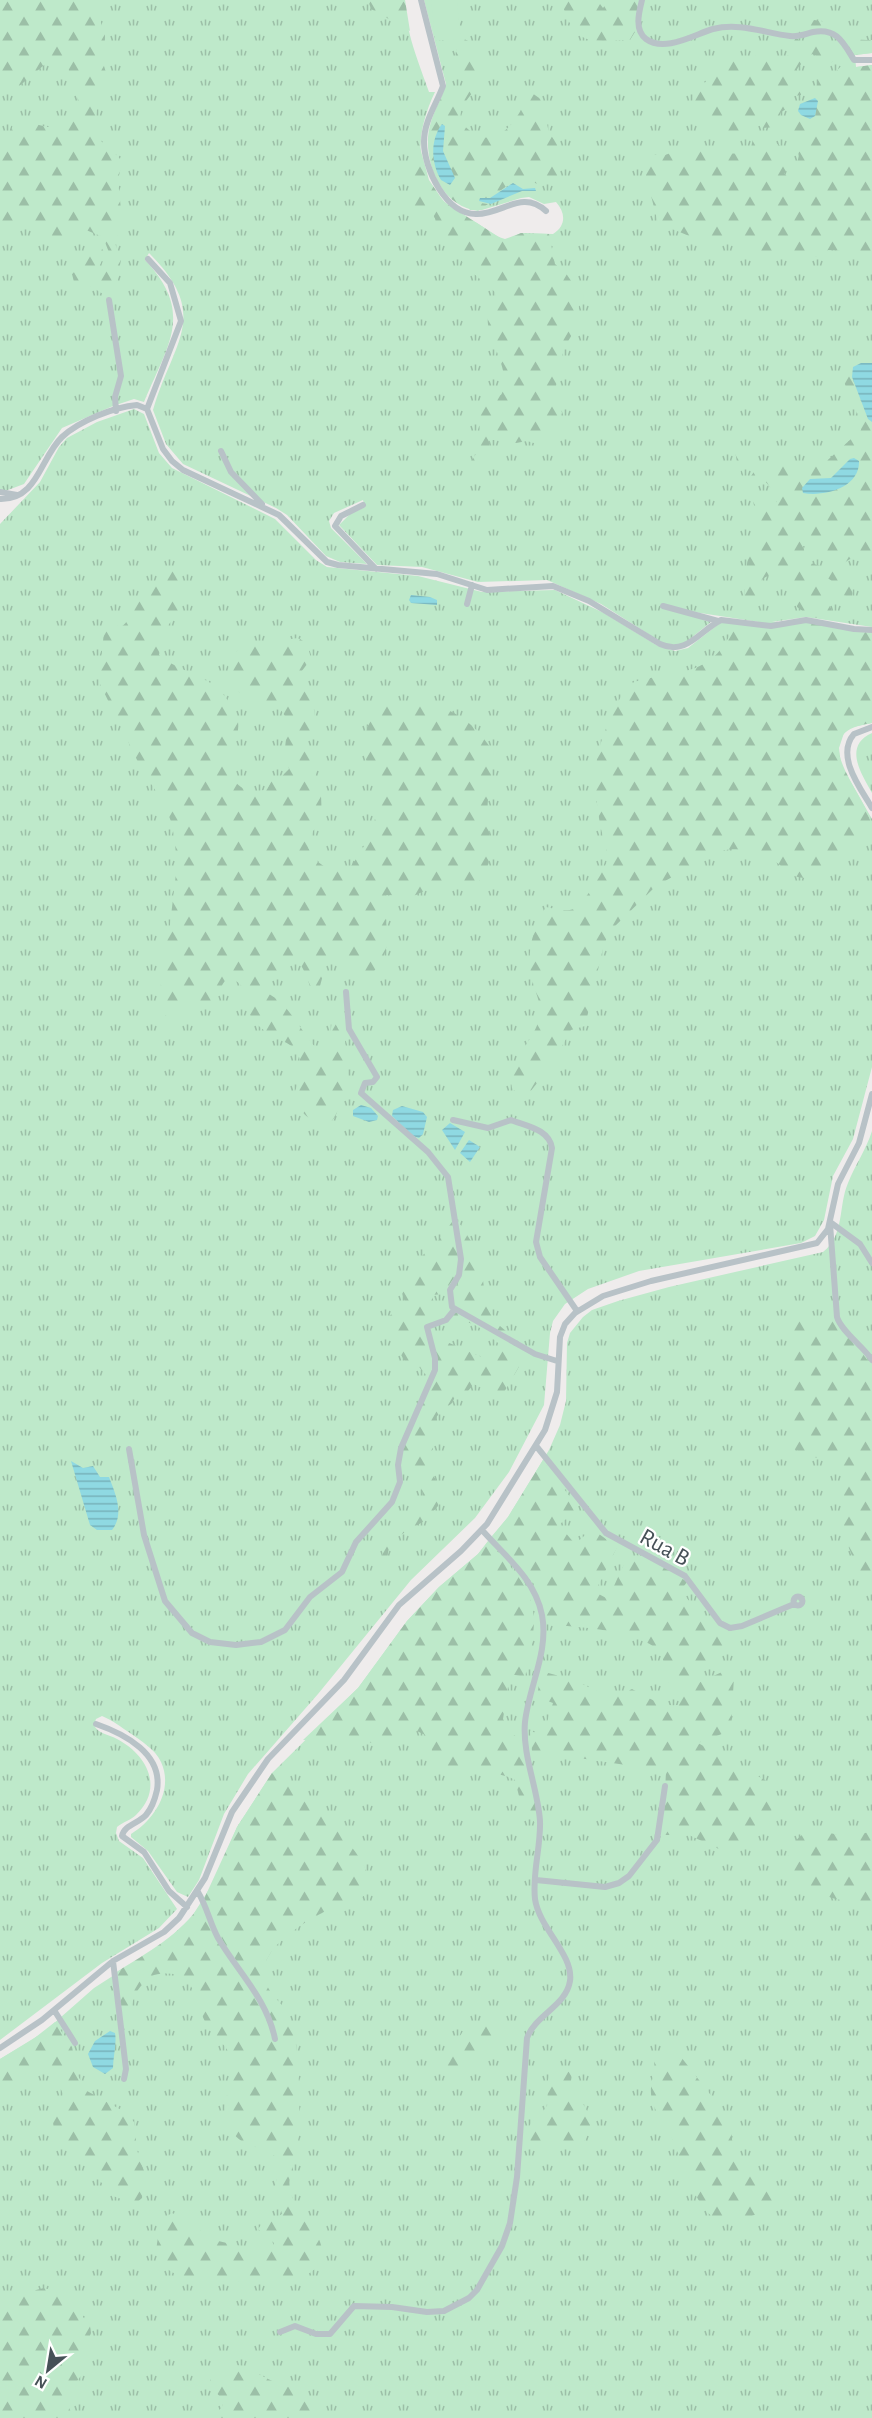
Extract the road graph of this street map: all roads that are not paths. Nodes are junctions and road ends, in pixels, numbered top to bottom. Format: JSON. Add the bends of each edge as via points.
{"nodes":[{"id":1,"x":421,"y":0,"type":"edge"},
{"id":2,"x":642,"y":0,"type":"edge"},
{"id":3,"x":872,"y":60,"type":"edge"},
{"id":4,"x":546,"y":211,"type":"dead end"},
{"id":5,"x":148,"y":259,"type":"dead end"},
{"id":6,"x":109,"y":300,"type":"dead end"},
{"id":7,"x":147,"y":409,"type":"junction"},
{"id":8,"x":116,"y":411,"type":"junction"},
{"id":9,"x":221,"y":451,"type":"dead end"},
{"id":10,"x":0,"y":492,"type":"edge"},
{"id":11,"x":21,"y":495,"type":"junction"},
{"id":12,"x":0,"y":499,"type":"edge"},
{"id":13,"x":264,"y":506,"type":"junction"},
{"id":14,"x":363,"y":506,"type":"dead end"},
{"id":15,"x":376,"y":569,"type":"junction"},
{"id":16,"x":472,"y":585,"type":"junction"},
{"id":17,"x":467,"y":604,"type":"dead end"},
{"id":18,"x":663,"y":606,"type":"dead end"},
{"id":19,"x":719,"y":621,"type":"junction"},
{"id":20,"x":872,"y":630,"type":"edge"},
{"id":21,"x":872,"y":727,"type":"edge"},
{"id":22,"x":872,"y":808,"type":"edge"},
{"id":23,"x":346,"y":992,"type":"dead end"},
{"id":24,"x":872,"y":1094,"type":"edge"},
{"id":25,"x":453,"y":1120,"type":"dead end"},
{"id":26,"x":830,"y":1222,"type":"junction"},
{"id":27,"x":872,"y":1263,"type":"edge"},
{"id":28,"x":454,"y":1309,"type":"junction"},
{"id":29,"x":577,"y":1311,"type":"junction"},
{"id":30,"x":872,"y":1360,"type":"edge"},
{"id":31,"x":557,"y":1361,"type":"junction"},
{"id":32,"x":537,"y":1447,"type":"junction"},
{"id":33,"x":129,"y":1449,"type":"dead end"},
{"id":34,"x":482,"y":1530,"type":"junction"},
{"id":35,"x":794,"y":1604,"type":"dead end"},
{"id":36,"x":96,"y":1724,"type":"dead end"},
{"id":37,"x":666,"y":1786,"type":"dead end"},
{"id":38,"x":536,"y":1880,"type":"junction"},
{"id":39,"x":198,"y":1892,"type":"junction"},
{"id":40,"x":187,"y":1907,"type":"junction"},
{"id":41,"x":113,"y":1961,"type":"junction"},
{"id":42,"x":54,"y":2010,"type":"junction"},
{"id":43,"x":275,"y":2039,"type":"dead end"},
{"id":44,"x":75,"y":2043,"type":"dead end"},
{"id":45,"x":0,"y":2049,"type":"edge"},
{"id":46,"x":124,"y":2079,"type":"dead end"},
{"id":47,"x":280,"y":2332,"type":"dead end"}],
"edges":[{"from":1,"to":4,"type":"street","via":[[443,84],[430,111],[424,143],[442,194],[454,207],[472,214],[524,201]]},
{"from":2,"to":3,"type":"street","via":[[638,24],[650,41],[680,41],[721,27],[794,36],[821,31],[841,39],[852,59]]},
{"from":5,"to":7,"type":"street","via":[[170,283],[181,321]]},
{"from":6,"to":8,"type":"street","via":[[121,376],[115,396]]},
{"from":7,"to":8,"type":"street","via":[[137,405]]},
{"from":7,"to":13,"type":"street","via":[[163,449],[177,465]]},
{"from":8,"to":11,"type":"street","via":[[63,436]]},
{"from":9,"to":13,"type":"street","via":[[231,472]]},
{"from":10,"to":11,"type":"street"},
{"from":11,"to":12,"type":"street"},
{"from":13,"to":15,"type":"street","via":[[288,522],[327,562]]},
{"from":14,"to":15,"type":"street","via":[[341,516],[335,526]]},
{"from":15,"to":16,"type":"street","via":[[437,574]]},
{"from":16,"to":17,"type":"street"},
{"from":16,"to":19,"type":"street","via":[[487,590],[539,585],[566,589],[672,648],[687,645]]},
{"from":18,"to":19,"type":"street"},
{"from":19,"to":20,"type":"street","via":[[771,626],[806,620]]},
{"from":21,"to":22,"type":"street","via":[[854,734],[847,751],[853,775]]},
{"from":23,"to":28,"type":"street","via":[[349,1029],[377,1077],[365,1083],[361,1093],[428,1152],[448,1177],[461,1259],[459,1275],[450,1290]]},
{"from":24,"to":26,"type":"street","via":[[859,1143],[838,1184]]},
{"from":25,"to":29,"type":"street","via":[[488,1128],[511,1119],[547,1136],[552,1148],[536,1232],[537,1250]]},
{"from":26,"to":27,"type":"street","via":[[860,1244]]},
{"from":26,"to":29,"type":"street","via":[[825,1236],[811,1246],[651,1281],[603,1296]]},
{"from":26,"to":30,"type":"street","via":[[837,1317]]},
{"from":28,"to":31,"type":"street","via":[[535,1354]]},
{"from":28,"to":33,"type":"street","via":[[446,1320],[428,1327],[435,1370],[401,1448],[400,1482],[392,1502],[356,1542],[342,1572],[310,1597],[290,1626],[268,1640],[245,1645],[210,1642],[192,1633],[165,1601],[144,1535]]},
{"from":29,"to":31,"type":"street","via":[[562,1331]]},
{"from":31,"to":32,"type":"street","via":[[554,1403]]},
{"from":32,"to":34,"type":"street"},
{"from":32,"to":35,"type":"street","name":"Rua B","via":[[598,1526],[621,1544],[685,1576],[720,1623],[730,1628],[742,1626]]},
{"from":34,"to":38,"type":"street","via":[[525,1577],[542,1615],[542,1645],[525,1722],[540,1823]]},
{"from":34,"to":39,"type":"street","via":[[399,1605],[344,1680],[268,1759],[232,1812]]},
{"from":36,"to":40,"type":"street","via":[[126,1738],[155,1764],[158,1779],[153,1803],[148,1813],[124,1830],[122,1836],[144,1852],[174,1898]]},
{"from":37,"to":38,"type":"street","via":[[657,1840],[629,1876],[604,1887]]},
{"from":38,"to":47,"type":"street","via":[[538,1913],[567,1963],[570,1982],[562,1998],[536,2020],[527,2038],[515,2192],[505,2238],[483,2281],[469,2298],[444,2310],[354,2307],[330,2334],[316,2334],[295,2326]]},
{"from":39,"to":40,"type":"street"},
{"from":39,"to":43,"type":"street","via":[[219,1940],[268,2016]]},
{"from":40,"to":41,"type":"street","via":[[165,1932]]},
{"from":41,"to":42,"type":"street"},
{"from":41,"to":46,"type":"street"},
{"from":42,"to":44,"type":"street"},
{"from":42,"to":45,"type":"street"}]}
